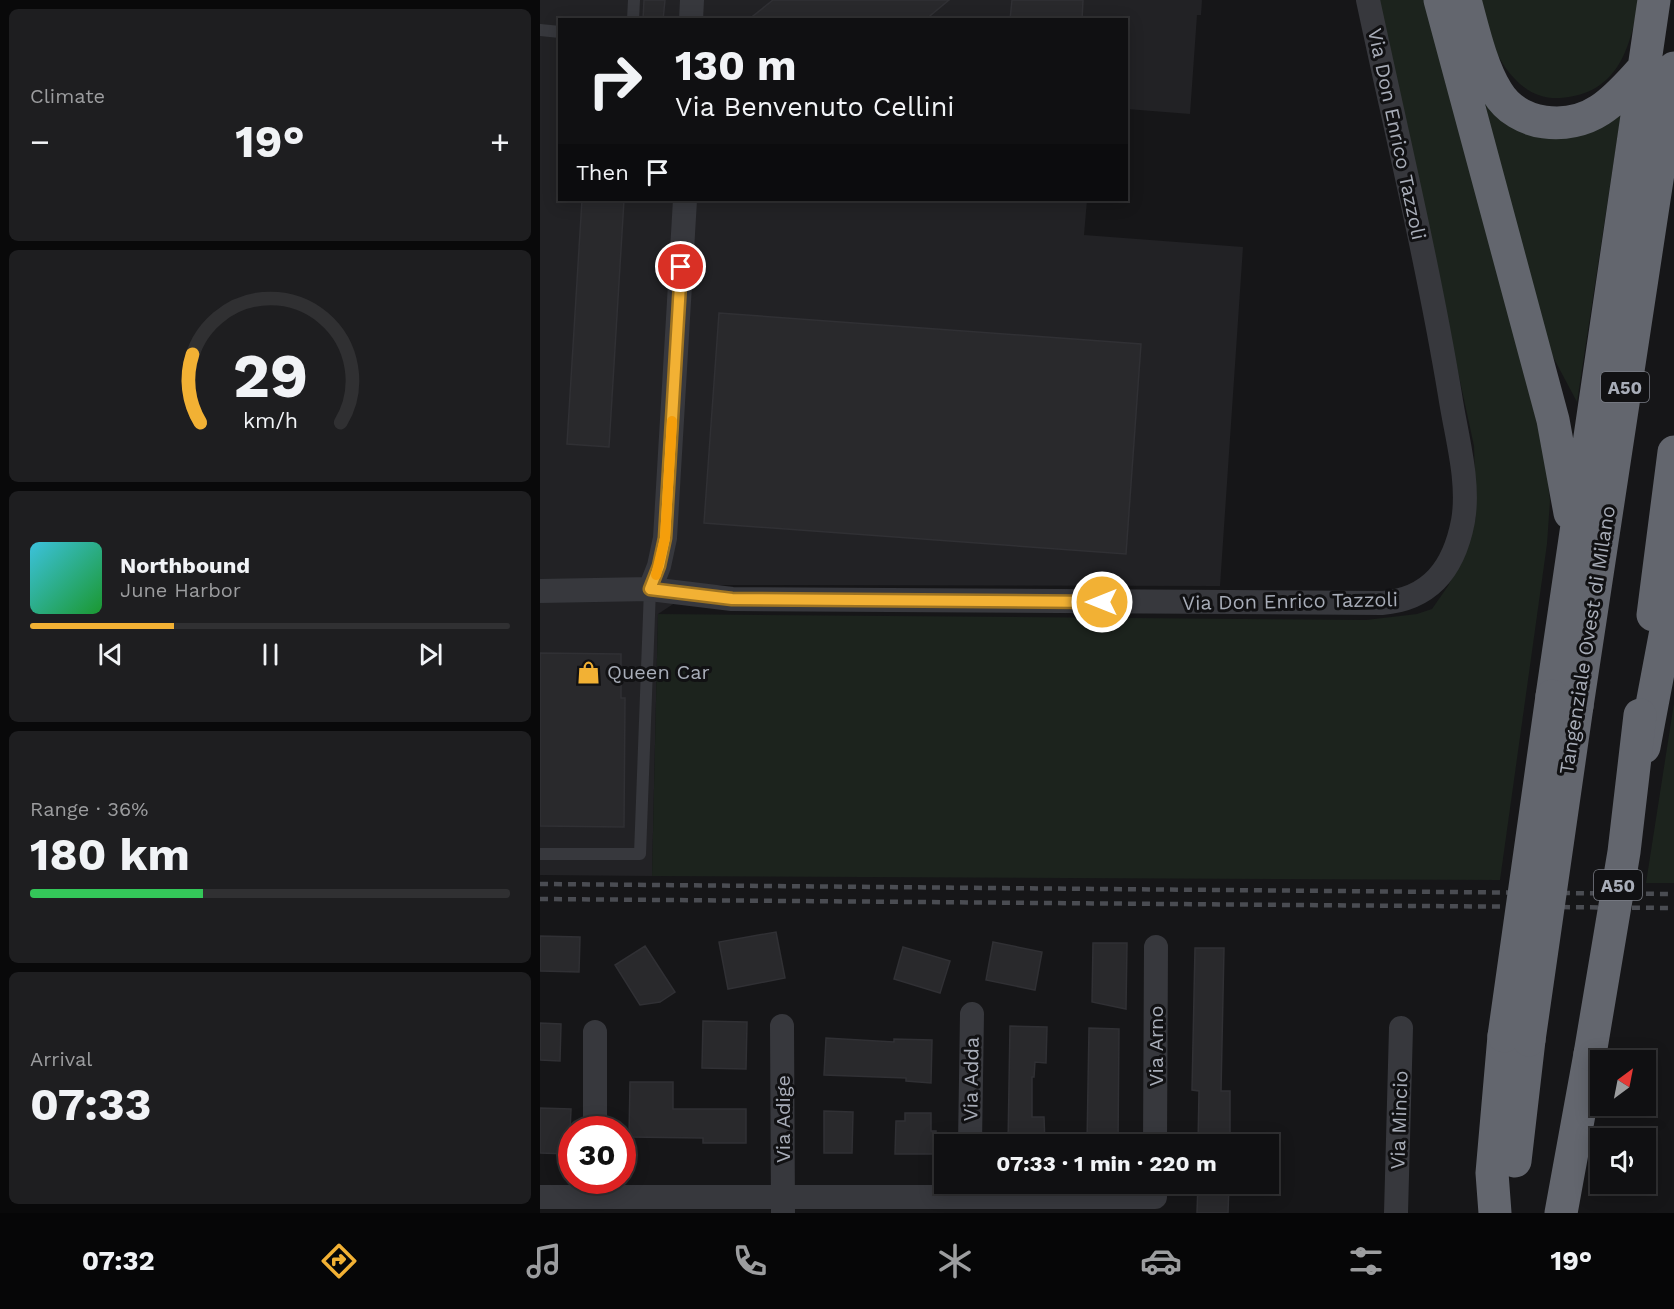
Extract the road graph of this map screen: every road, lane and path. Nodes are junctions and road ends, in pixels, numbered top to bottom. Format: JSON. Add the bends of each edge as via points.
{"nodes":[{"id":1,"x":634,"y":0,"type":"edge"},
{"id":2,"x":692,"y":0,"type":"edge"},
{"id":3,"x":1368,"y":0,"type":"edge"},
{"id":4,"x":1440,"y":0,"type":"edge"},
{"id":5,"x":1465,"y":0,"type":"edge"},
{"id":6,"x":1654,"y":0,"type":"edge"},
{"id":7,"x":633,"y":18,"type":"edge"},
{"id":8,"x":691,"y":18,"type":"edge"},
{"id":9,"x":540,"y":30,"type":"edge"},
{"id":10,"x":558,"y":32,"type":"edge"},
{"id":11,"x":1659,"y":68,"type":"edge"},
{"id":12,"x":685,"y":201,"type":"edge"},
{"id":13,"x":1674,"y":452,"type":"edge"},
{"id":14,"x":1573,"y":566,"type":"junction"},
{"id":15,"x":1674,"y":588,"type":"edge"},
{"id":16,"x":650,"y":589,"type":"junction"},
{"id":17,"x":540,"y":591,"type":"edge"},
{"id":18,"x":1564,"y":701,"type":"junction"},
{"id":19,"x":1645,"y":715,"type":"junction"},
{"id":20,"x":540,"y":854,"type":"edge"},
{"id":21,"x":1156,"y":947,"type":"dead end"},
{"id":22,"x":972,"y":1014,"type":"dead end"},
{"id":23,"x":782,"y":1026,"type":"dead end"},
{"id":24,"x":1401,"y":1028,"type":"dead end"},
{"id":25,"x":595,"y":1032,"type":"dead end"},
{"id":26,"x":1516,"y":1038,"type":"junction"},
{"id":27,"x":595,"y":1116,"type":"edge"},
{"id":28,"x":970,"y":1134,"type":"edge"},
{"id":29,"x":1155,"y":1134,"type":"edge"},
{"id":30,"x":540,"y":1197,"type":"edge"},
{"id":31,"x":595,"y":1197,"type":"edge"},
{"id":32,"x":969,"y":1198,"type":"edge"},
{"id":33,"x":1155,"y":1198,"type":"edge"},
{"id":34,"x":783,"y":1205,"type":"edge"},
{"id":35,"x":1396,"y":1213,"type":"edge"},
{"id":36,"x":1495,"y":1213,"type":"edge"},
{"id":37,"x":1509,"y":1213,"type":"edge"},
{"id":38,"x":1562,"y":1213,"type":"edge"}],
"edges":[{"from":1,"to":7,"type":"lane"},
{"from":2,"to":8,"type":"street"},
{"from":3,"to":16,"type":"street","name":"Via Don Enrico Tazzoli","via":[[1441,339],[1464,484],[1464,511],[1455,550],[1427,590],[1407,600],[1323,603],[732,599]]},
{"from":4,"to":14,"type":"highway","via":[[1558,442],[1568,498]]},
{"from":5,"to":11,"type":"highway","via":[[1495,88],[1509,106],[1526,117],[1558,123],[1591,116]]},
{"from":6,"to":11,"type":"highway"},
{"from":9,"to":10,"type":"lane"},
{"from":11,"to":14,"type":"highway"},
{"from":11,"to":18,"type":"highway","name":"Tangenziale Ovest di Milano","number":"A50"},
{"from":12,"to":16,"type":"street","via":[[665,538]]},
{"from":13,"to":19,"type":"highway","number":"A50"},
{"from":14,"to":18,"type":"highway"},
{"from":15,"to":19,"type":"highway"},
{"from":16,"to":17,"type":"street","name":"Via Don Enrico Tazzoli"},
{"from":16,"to":20,"type":"lane","via":[[640,854]]},
{"from":18,"to":26,"type":"highway","bridge":true},
{"from":19,"to":38,"type":"highway","number":"A50","bridge":true},
{"from":21,"to":29,"type":"street","name":"Via Arno"},
{"from":22,"to":28,"type":"street","name":"Via Adda"},
{"from":23,"to":34,"type":"street","name":"Via Adige"},
{"from":24,"to":35,"type":"street","name":"Via Mincio"},
{"from":25,"to":27,"type":"street"},
{"from":26,"to":36,"type":"highway","via":[[1492,1173]]},
{"from":26,"to":37,"type":"highway"},
{"from":30,"to":31,"type":"street"},
{"from":31,"to":34,"type":"street"},
{"from":32,"to":33,"type":"street"},
{"from":32,"to":34,"type":"street"}]}
